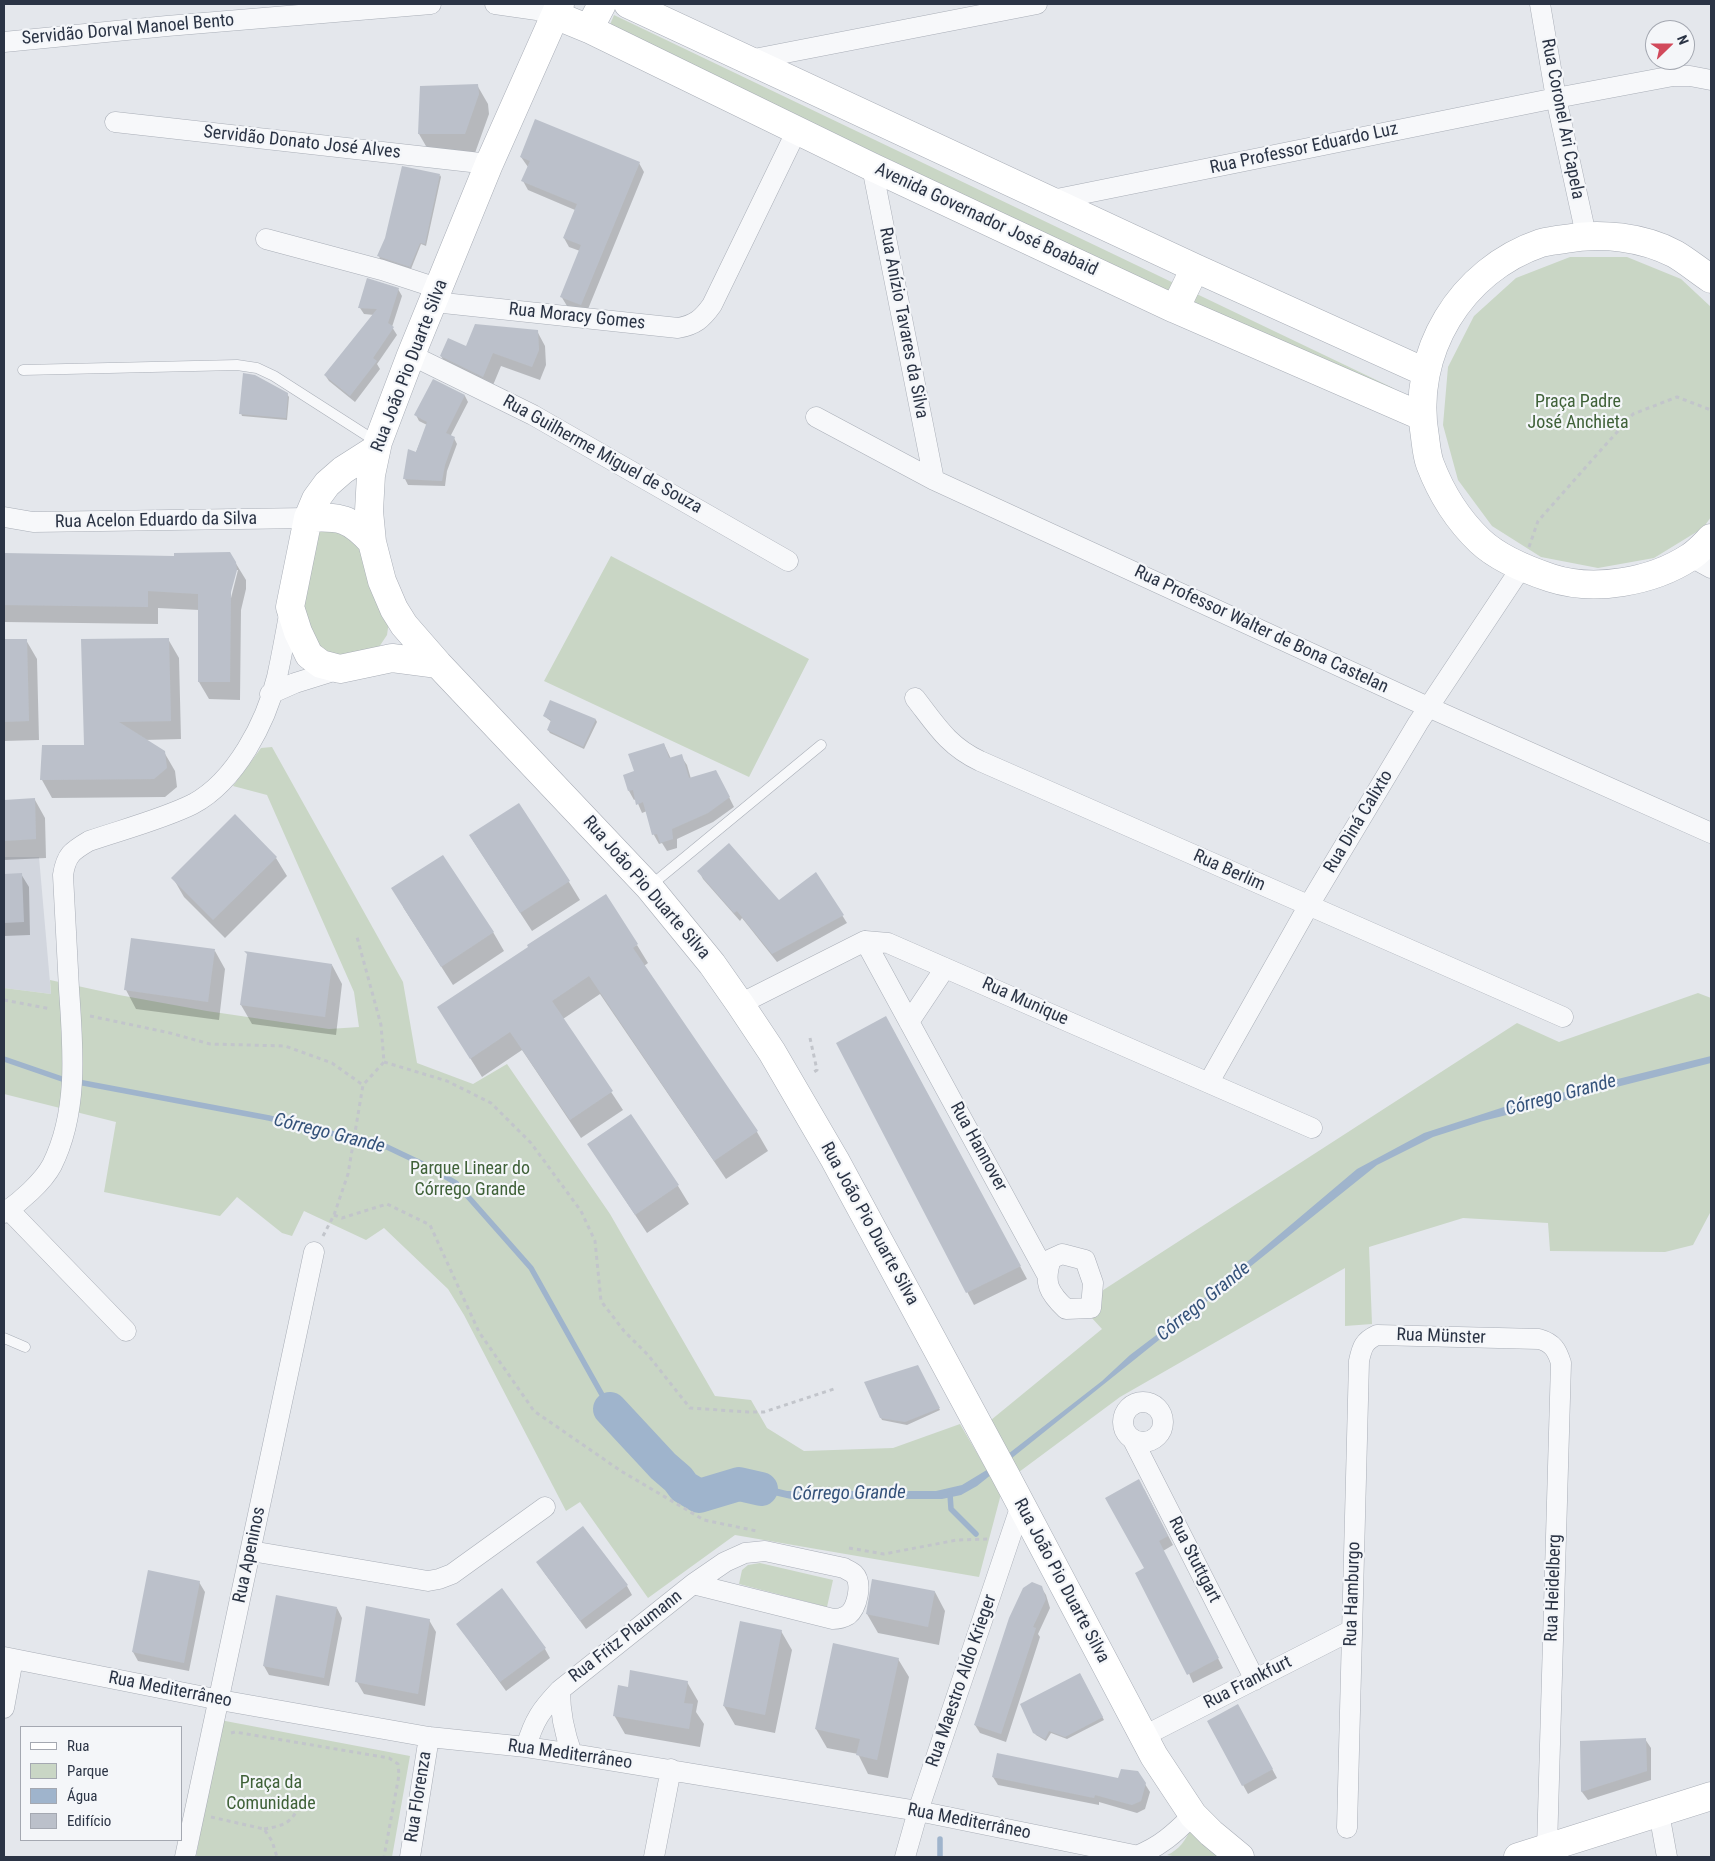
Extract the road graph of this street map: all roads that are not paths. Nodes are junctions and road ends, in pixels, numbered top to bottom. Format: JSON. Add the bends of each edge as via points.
{"nodes":[{"id":1,"x":431,"y":4,"type":"edge"},
{"id":2,"x":495,"y":4,"type":"edge"},
{"id":3,"x":602,"y":4,"type":"edge"},
{"id":4,"x":628,"y":4,"type":"edge"},
{"id":5,"x":1037,"y":4,"type":"edge"},
{"id":6,"x":1540,"y":4,"type":"edge"},
{"id":7,"x":558,"y":9,"type":"edge"},
{"id":8,"x":589,"y":29,"type":"junction"},
{"id":9,"x":4,"y":42,"type":"edge"},
{"id":10,"x":749,"y":60,"type":"junction"},
{"id":11,"x":1711,"y":80,"type":"edge"},
{"id":12,"x":1556,"y":98,"type":"junction"},
{"id":13,"x":115,"y":122,"type":"dead end"},
{"id":14,"x":797,"y":130,"type":"junction"},
{"id":15,"x":489,"y":164,"type":"junction"},
{"id":16,"x":872,"y":167,"type":"junction"},
{"id":17,"x":1052,"y":200,"type":"junction"},
{"id":18,"x":1586,"y":235,"type":"junction"},
{"id":19,"x":266,"y":239,"type":"dead end"},
{"id":20,"x":1195,"y":268,"type":"junction"},
{"id":21,"x":1711,"y":279,"type":"edge"},
{"id":22,"x":437,"y":295,"type":"junction"},
{"id":23,"x":1175,"y":309,"type":"junction"},
{"id":24,"x":412,"y":355,"type":"junction"},
{"id":25,"x":24,"y":370,"type":"dead end"},
{"id":26,"x":1425,"y":372,"type":"junction"},
{"id":27,"x":1421,"y":416,"type":"junction"},
{"id":28,"x":816,"y":417,"type":"dead end"},
{"id":29,"x":377,"y":446,"type":"junction"},
{"id":30,"x":934,"y":480,"type":"junction"},
{"id":31,"x":4,"y":517,"type":"edge"},
{"id":32,"x":308,"y":518,"type":"junction"},
{"id":33,"x":1711,"y":538,"type":"edge"},
{"id":34,"x":372,"y":542,"type":"junction"},
{"id":35,"x":788,"y":562,"type":"dead end"},
{"id":36,"x":1701,"y":562,"type":"edge"},
{"id":37,"x":1521,"y":568,"type":"junction"},
{"id":38,"x":290,"y":607,"type":"junction"},
{"id":39,"x":397,"y":614,"type":"junction"},
{"id":40,"x":375,"y":661,"type":"junction"},
{"id":41,"x":438,"y":664,"type":"junction"},
{"id":42,"x":340,"y":668,"type":"junction"},
{"id":43,"x":270,"y":694,"type":"junction"},
{"id":44,"x":914,"y":698,"type":"dead end"},
{"id":45,"x":1428,"y":707,"type":"junction"},
{"id":46,"x":821,"y":745,"type":"dead end"},
{"id":47,"x":1711,"y":833,"type":"edge"},
{"id":48,"x":649,"y":887,"type":"junction"},
{"id":49,"x":1309,"y":906,"type":"junction"},
{"id":50,"x":865,"y":941,"type":"junction"},
{"id":51,"x":945,"y":968,"type":"junction"},
{"id":52,"x":740,"y":1004,"type":"junction"},
{"id":53,"x":1563,"y":1016,"type":"dead end"},
{"id":54,"x":909,"y":1022,"type":"junction"},
{"id":55,"x":1209,"y":1082,"type":"junction"},
{"id":56,"x":1312,"y":1128,"type":"dead end"},
{"id":57,"x":6,"y":1211,"type":"edge"},
{"id":58,"x":314,"y":1252,"type":"road end"},
{"id":59,"x":1046,"y":1273,"type":"dead end"},
{"id":60,"x":126,"y":1331,"type":"dead end"},
{"id":61,"x":4,"y":1338,"type":"edge"},
{"id":62,"x":1539,"y":1339,"type":"joint"},
{"id":63,"x":25,"y":1347,"type":"dead end"},
{"id":64,"x":1359,"y":1361,"type":"joint"},
{"id":65,"x":1133,"y":1440,"type":"dead end"},
{"id":66,"x":1021,"y":1505,"type":"junction"},
{"id":67,"x":545,"y":1507,"type":"dead end"},
{"id":68,"x":251,"y":1551,"type":"junction"},
{"id":69,"x":693,"y":1584,"type":"junction"},
{"id":70,"x":1352,"y":1630,"type":"junction"},
{"id":71,"x":9,"y":1658,"type":"edge"},
{"id":72,"x":1254,"y":1680,"type":"junction"},
{"id":73,"x":560,"y":1690,"type":"junction"},
{"id":74,"x":220,"y":1700,"type":"junction"},
{"id":75,"x":4,"y":1708,"type":"edge"},
{"id":76,"x":1144,"y":1736,"type":"junction"},
{"id":77,"x":429,"y":1737,"type":"junction"},
{"id":78,"x":526,"y":1747,"type":"junction"},
{"id":79,"x":572,"y":1754,"type":"junction"},
{"id":80,"x":671,"y":1769,"type":"junction"},
{"id":81,"x":1711,"y":1796,"type":"edge"},
{"id":82,"x":918,"y":1811,"type":"junction"},
{"id":83,"x":1659,"y":1813,"type":"junction"},
{"id":84,"x":1194,"y":1815,"type":"junction"},
{"id":85,"x":1347,"y":1828,"type":"dead end"},
{"id":86,"x":1547,"y":1848,"type":"junction"},
{"id":87,"x":1140,"y":1856,"type":"edge"},
{"id":88,"x":185,"y":1857,"type":"edge"},
{"id":89,"x":410,"y":1857,"type":"edge"},
{"id":90,"x":654,"y":1857,"type":"edge"},
{"id":91,"x":905,"y":1857,"type":"edge"},
{"id":92,"x":1240,"y":1857,"type":"edge"},
{"id":93,"x":1518,"y":1857,"type":"edge"},
{"id":94,"x":1667,"y":1857,"type":"edge"}],
"edges":[{"from":1,"to":9,"type":"street","name":"Servidão Dorval Manoel Bento"},
{"from":2,"to":7,"type":"street","via":[[538,10]]},
{"from":3,"to":8,"type":"main road"},
{"from":4,"to":10,"type":"main road"},
{"from":5,"to":10,"type":"street"},
{"from":6,"to":12,"type":"street","name":"Rua Coronel Ari Capela"},
{"from":7,"to":8,"type":"main road","name":"Avenida Governador José Boabaid"},
{"from":7,"to":15,"type":"main road","name":"Rua João Pio Duarte Silva"},
{"from":8,"to":14,"type":"main road","name":"Avenida Governador José Boabaid"},
{"from":10,"to":17,"type":"main road"},
{"from":11,"to":12,"type":"street","name":"Rua Professor Eduardo Luz","via":[[1672,76]]},
{"from":12,"to":17,"type":"street","name":"Rua Professor Eduardo Luz"},
{"from":12,"to":18,"type":"street","name":"Rua Coronel Ari Capela"},
{"from":13,"to":15,"type":"street","name":"Servidão Donato José Alves"},
{"from":14,"to":16,"type":"main road","name":"Avenida Governador José Boabaid"},
{"from":14,"to":22,"type":"street","name":"Rua Moracy Gomes","via":[[712,305],[693,325],[678,328]]},
{"from":15,"to":22,"type":"main road","name":"Rua João Pio Duarte Silva"},
{"from":16,"to":23,"type":"main road","name":"Avenida Governador José Boabaid"},
{"from":16,"to":30,"type":"street","name":"Rua Anízio Tavares da Silva"},
{"from":17,"to":20,"type":"main road"},
{"from":18,"to":21,"type":"main road","via":[[1631,238],[1674,254]]},
{"from":18,"to":26,"type":"main road","via":[[1542,243],[1501,262],[1466,292],[1440,329]]},
{"from":19,"to":22,"type":"street","name":"Rua Moracy Gomes","via":[[382,270]]},
{"from":20,"to":23,"type":"main road"},
{"from":20,"to":26,"type":"main road"},
{"from":22,"to":24,"type":"main road","name":"Rua João Pio Duarte Silva"},
{"from":23,"to":27,"type":"main road","name":"Avenida Governador José Boabaid"},
{"from":24,"to":29,"type":"main road","name":"Rua João Pio Duarte Silva"},
{"from":24,"to":35,"type":"street","name":"Rua Guilherme Miguel de Souza","via":[[533,415]]},
{"from":25,"to":29,"type":"lane","via":[[257,368],[274,376]]},
{"from":26,"to":27,"type":"main road"},
{"from":27,"to":37,"type":"main road","via":[[1429,463],[1450,506],[1481,542]]},
{"from":28,"to":30,"type":"street","name":"Rua Professor Walter de Bona Castelan"},
{"from":29,"to":32,"type":"main road","via":[[326,484]]},
{"from":29,"to":34,"type":"main road","name":"Rua João Pio Duarte Silva","via":[[369,511]]},
{"from":30,"to":45,"type":"street","name":"Rua Professor Walter de Bona Castelan"},
{"from":31,"to":32,"type":"street","name":"Rua Acelon Eduardo da Silva","via":[[33,522]]},
{"from":32,"to":34,"type":"main road","via":[[342,519],[358,526]]},
{"from":32,"to":38,"type":"main road"},
{"from":33,"to":36,"type":"main road"},
{"from":34,"to":39,"type":"main road","name":"Rua João Pio Duarte Silva","via":[[382,581]]},
{"from":36,"to":37,"type":"main road","via":[[1608,585],[1563,582]]},
{"from":37,"to":45,"type":"street","name":"Rua Diná Calixto"},
{"from":38,"to":42,"type":"main road","via":[[308,654],[321,664]]},
{"from":38,"to":43,"type":"street"},
{"from":39,"to":40,"type":"main road","via":[[396,633],[389,648]]},
{"from":39,"to":41,"type":"main road","name":"Rua João Pio Duarte Silva"},
{"from":40,"to":41,"type":"main road","via":[[392,658]]},
{"from":40,"to":42,"type":"main road"},
{"from":41,"to":48,"type":"main road","name":"Rua João Pio Duarte Silva"},
{"from":42,"to":43,"type":"street","via":[[295,682]]},
{"from":43,"to":57,"type":"street","via":[[262,719],[242,756],[222,782],[194,803],[89,841],[65,860],[72,1067],[69,1116],[51,1167]]},
{"from":44,"to":49,"type":"street","name":"Rua Berlim","via":[[944,737],[963,753]]},
{"from":45,"to":47,"type":"street","name":"Rua Professor Walter de Bona Castelan"},
{"from":45,"to":49,"type":"street","name":"Rua Diná Calixto"},
{"from":46,"to":48,"type":"lane"},
{"from":48,"to":52,"type":"main road","name":"Rua João Pio Duarte Silva"},
{"from":49,"to":53,"type":"street","name":"Rua Berlim"},
{"from":49,"to":55,"type":"street","name":"Rua Diná Calixto"},
{"from":50,"to":51,"type":"street","name":"Rua Munique","via":[[888,943]]},
{"from":50,"to":52,"type":"street"},
{"from":50,"to":54,"type":"street","name":"Rua Hannover"},
{"from":51,"to":54,"type":"street"},
{"from":51,"to":55,"type":"street","name":"Rua Munique"},
{"from":52,"to":66,"type":"main road","name":"Rua João Pio Duarte Silva","via":[[772,1052],[844,1177]]},
{"from":54,"to":59,"type":"street","name":"Rua Hannover"},
{"from":55,"to":56,"type":"street","name":"Rua Munique"},
{"from":57,"to":60,"type":"street"},
{"from":58,"to":68,"type":"street","name":"Rua Apeninos"},
{"from":61,"to":63,"type":"lane"},
{"from":62,"to":64,"type":"street","name":"Rua Münster","via":[[1377,1335],[1367,1339]]},
{"from":62,"to":86,"type":"street","name":"Rua Heidelberg","via":[[1549,1342],[1561,1363]]},
{"from":64,"to":70,"type":"street","name":"Rua Hamburgo"},
{"from":65,"to":72,"type":"street","name":"Rua Stuttgart"},
{"from":66,"to":76,"type":"main road","name":"Rua João Pio Duarte Silva"},
{"from":66,"to":82,"type":"street","name":"Rua Maestro Aldo Krieger"},
{"from":67,"to":68,"type":"street","via":[[452,1574],[428,1581]]},
{"from":68,"to":74,"type":"street","name":"Rua Apeninos"},
{"from":69,"to":69,"type":"street","name":"Rua Fritz Plaumann","via":[[833,1619],[850,1614],[858,1596],[859,1583],[854,1574],[844,1568],[765,1551],[745,1552]]},
{"from":69,"to":73,"type":"street","name":"Rua Fritz Plaumann"},
{"from":70,"to":72,"type":"street","name":"Rua Frankfurt"},
{"from":70,"to":85,"type":"street","name":"Rua Hamburgo"},
{"from":71,"to":74,"type":"street","name":"Rua Mediterrâneo"},
{"from":71,"to":75,"type":"street"},
{"from":72,"to":76,"type":"street","name":"Rua Frankfurt"},
{"from":73,"to":78,"type":"street","name":"Rua Fritz Plaumann","via":[[543,1708]]},
{"from":73,"to":79,"type":"street","name":"Rua Fritz Plaumann","via":[[564,1734]]},
{"from":74,"to":77,"type":"street","name":"Rua Mediterrâneo"},
{"from":74,"to":88,"type":"street","name":"Rua Apeninos"},
{"from":76,"to":84,"type":"main road","name":"Rua João Pio Duarte Silva"},
{"from":77,"to":78,"type":"street","name":"Rua Mediterrâneo"},
{"from":77,"to":89,"type":"street","name":"Rua Florenza"},
{"from":78,"to":79,"type":"street","name":"Rua Mediterrâneo"},
{"from":79,"to":80,"type":"street","name":"Rua Mediterrâneo"},
{"from":80,"to":82,"type":"street","name":"Rua Mediterrâneo"},
{"from":80,"to":90,"type":"street"},
{"from":81,"to":83,"type":"main road"},
{"from":82,"to":87,"type":"street","name":"Rua Mediterrâneo"},
{"from":82,"to":91,"type":"street","name":"Rua Maestro Aldo Krieger"},
{"from":83,"to":86,"type":"main road"},
{"from":83,"to":94,"type":"street"},
{"from":84,"to":87,"type":"street","name":"Rua Mediterrâneo","via":[[1167,1840]]},
{"from":84,"to":92,"type":"main road","name":"Rua João Pio Duarte Silva"},
{"from":86,"to":93,"type":"main road"}]}
